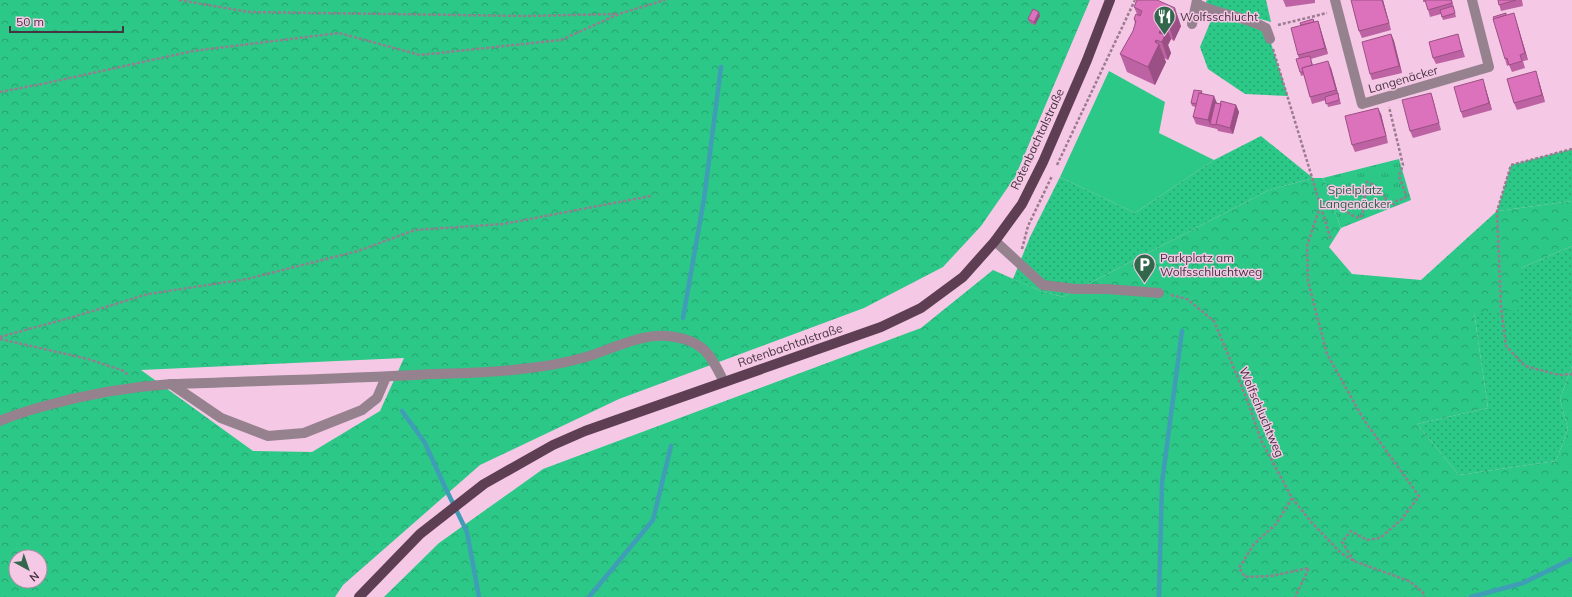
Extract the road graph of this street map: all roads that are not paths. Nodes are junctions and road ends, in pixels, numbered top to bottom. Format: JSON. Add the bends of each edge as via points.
{"nodes":[{"id":1,"x":1110,"y":0,"type":"edge"},
{"id":2,"x":1472,"y":0,"type":"edge"},
{"id":3,"x":1197,"y":2,"type":"edge"},
{"id":4,"x":1336,"y":5,"type":"edge"},
{"id":5,"x":1192,"y":24,"type":"dead end"},
{"id":6,"x":1270,"y":39,"type":"road end"},
{"id":7,"x":995,"y":241,"type":"junction"},
{"id":8,"x":1159,"y":293,"type":"road end"},
{"id":9,"x":386,"y":377,"type":"junction"},
{"id":10,"x":724,"y":382,"type":"junction"},
{"id":11,"x":171,"y":384,"type":"junction"},
{"id":12,"x":0,"y":421,"type":"edge"},
{"id":13,"x":359,"y":597,"type":"edge"}],
"edges":[{"from":1,"to":7,"type":"main road","name":"Rotenbachtalstraße","via":[[1044,162],[1022,204]]},
{"from":2,"to":4,"type":"street","name":"Langenäcker","via":[[1489,67],[1362,104]]},
{"from":3,"to":5,"type":"street"},
{"from":3,"to":6,"type":"street","via":[[1210,11],[1257,23],[1266,28]]},
{"from":7,"to":8,"type":"street","via":[[1043,285]]},
{"from":7,"to":10,"type":"main road","name":"Rotenbachtalstraße","via":[[963,277],[921,308],[881,326]]},
{"from":9,"to":10,"type":"street","via":[[519,370],[585,357],[641,338],[666,336],[700,345],[712,358]]},
{"from":9,"to":11,"type":"street"},
{"from":9,"to":11,"type":"street","via":[[378,398],[362,410],[304,433],[268,436],[221,418]]},
{"from":10,"to":13,"type":"main road","name":"Rotenbachtalstraße","via":[[585,431],[553,445],[484,484],[420,534]]},
{"from":11,"to":12,"type":"street","via":[[139,386],[68,399]]}]}
